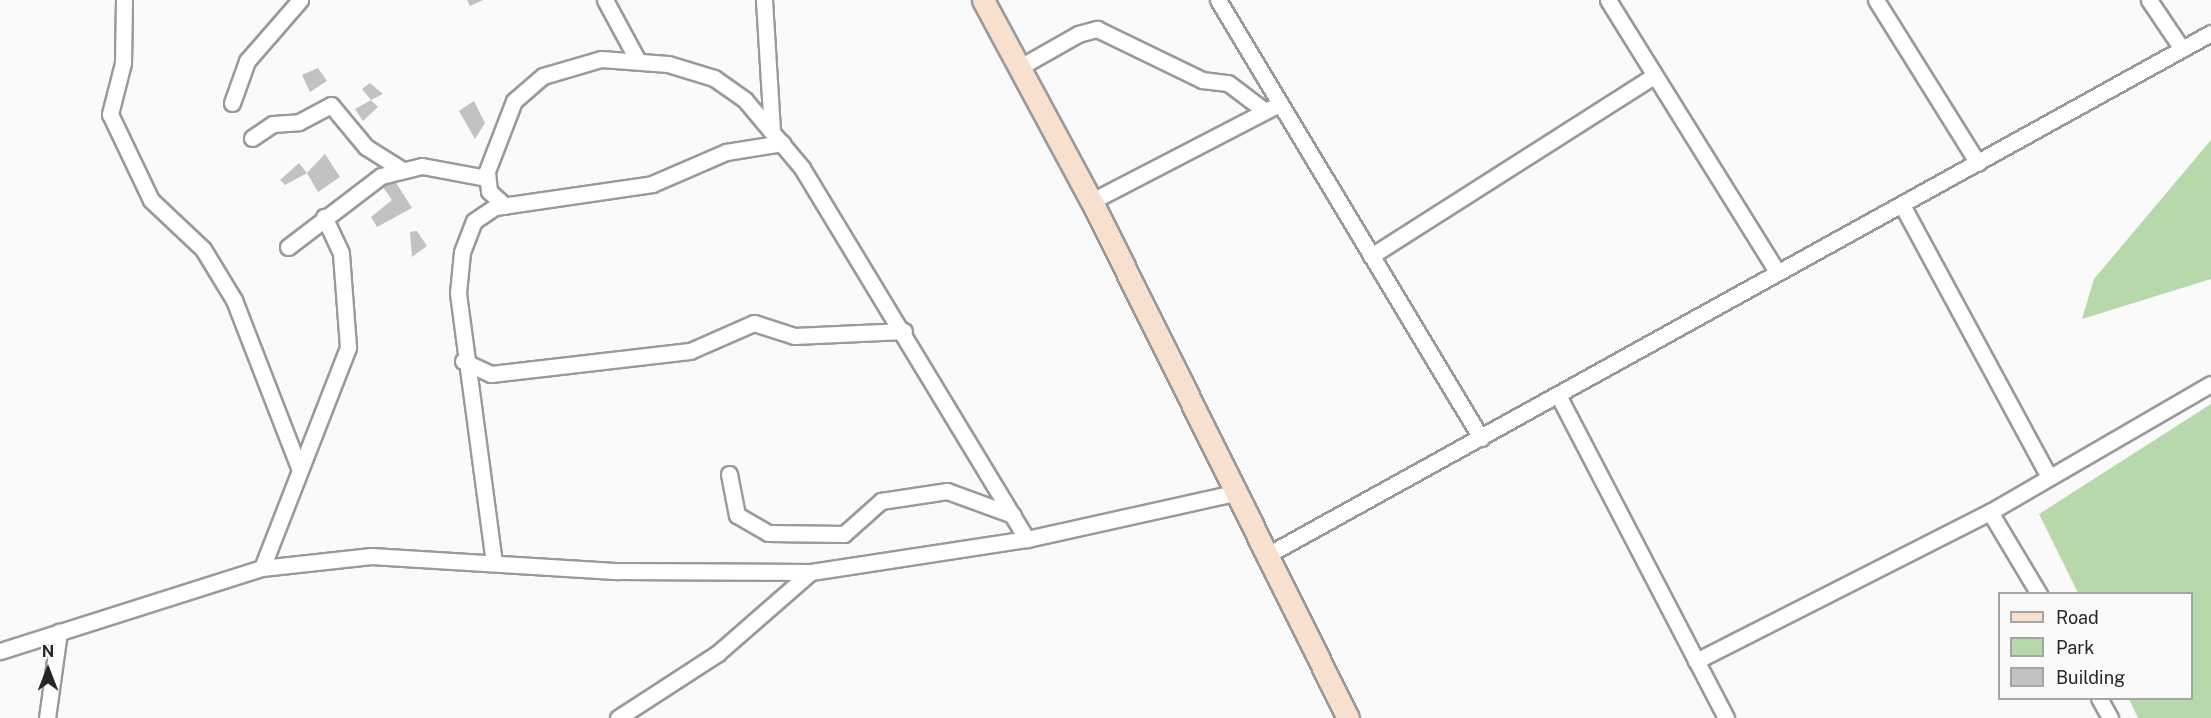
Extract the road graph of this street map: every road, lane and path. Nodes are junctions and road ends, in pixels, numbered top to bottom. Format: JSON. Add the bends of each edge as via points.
{"nodes":[{"id":1,"x":124,"y":0,"type":"edge"},
{"id":2,"x":300,"y":0,"type":"edge"},
{"id":3,"x":605,"y":0,"type":"edge"},
{"id":4,"x":764,"y":0,"type":"edge"},
{"id":5,"x":983,"y":0,"type":"edge"},
{"id":6,"x":1218,"y":0,"type":"edge"},
{"id":7,"x":1608,"y":0,"type":"edge"},
{"id":8,"x":1876,"y":0,"type":"edge"},
{"id":9,"x":2149,"y":0,"type":"edge"},
{"id":10,"x":2211,"y":33,"type":"edge"},
{"id":11,"x":2182,"y":49,"type":"junction"},
{"id":12,"x":638,"y":61,"type":"junction"},
{"id":13,"x":1020,"y":67,"type":"junction"},
{"id":14,"x":1652,"y":77,"type":"junction"},
{"id":15,"x":1281,"y":103,"type":"junction"},
{"id":16,"x":232,"y":104,"type":"dead end"},
{"id":17,"x":1265,"y":111,"type":"junction"},
{"id":18,"x":772,"y":130,"type":"junction"},
{"id":19,"x":252,"y":138,"type":"dead end"},
{"id":20,"x":782,"y":143,"type":"junction"},
{"id":21,"x":1978,"y":163,"type":"junction"},
{"id":22,"x":400,"y":169,"type":"junction"},
{"id":23,"x":486,"y":178,"type":"junction"},
{"id":24,"x":1092,"y":201,"type":"junction"},
{"id":25,"x":1902,"y":205,"type":"junction"},
{"id":26,"x":505,"y":206,"type":"junction"},
{"id":27,"x":324,"y":217,"type":"junction"},
{"id":28,"x":288,"y":247,"type":"dead end"},
{"id":29,"x":1371,"y":255,"type":"junction"},
{"id":30,"x":1777,"y":272,"type":"junction"},
{"id":31,"x":904,"y":331,"type":"junction"},
{"id":32,"x":463,"y":361,"type":"junction"},
{"id":33,"x":2211,"y":384,"type":"edge"},
{"id":34,"x":1558,"y":395,"type":"junction"},
{"id":35,"x":1481,"y":438,"type":"junction"},
{"id":36,"x":299,"y":468,"type":"junction"},
{"id":37,"x":729,"y":474,"type":"dead end"},
{"id":38,"x":2048,"y":475,"type":"junction"},
{"id":39,"x":1239,"y":492,"type":"junction"},
{"id":40,"x":1990,"y":512,"type":"junction"},
{"id":41,"x":1013,"y":516,"type":"junction"},
{"id":42,"x":1027,"y":539,"type":"junction"},
{"id":43,"x":1269,"y":554,"type":"junction"},
{"id":44,"x":494,"y":563,"type":"junction"},
{"id":45,"x":262,"y":568,"type":"junction"},
{"id":46,"x":812,"y":572,"type":"junction"},
{"id":47,"x":2037,"y":592,"type":"edge"},
{"id":48,"x":59,"y":632,"type":"junction"},
{"id":49,"x":0,"y":651,"type":"edge"},
{"id":50,"x":1696,"y":661,"type":"junction"},
{"id":51,"x":2100,"y":700,"type":"edge"},
{"id":52,"x":47,"y":718,"type":"edge"},
{"id":53,"x":618,"y":718,"type":"edge"},
{"id":54,"x":1348,"y":718,"type":"edge"},
{"id":55,"x":1726,"y":718,"type":"edge"},
{"id":56,"x":2109,"y":718,"type":"edge"}],
"edges":[{"from":1,"to":36,"type":"street","via":[[123,63],[110,114],[151,200],[202,249],[234,300]]},
{"from":2,"to":16,"type":"street","via":[[247,61]]},
{"from":3,"to":12,"type":"street"},
{"from":4,"to":18,"type":"street"},
{"from":5,"to":13,"type":"street"},
{"from":6,"to":15,"type":"street"},
{"from":7,"to":14,"type":"street"},
{"from":8,"to":21,"type":"street"},
{"from":9,"to":11,"type":"street"},
{"from":10,"to":11,"type":"street"},
{"from":11,"to":21,"type":"street"},
{"from":12,"to":18,"type":"street","via":[[706,73],[745,100]]},
{"from":12,"to":23,"type":"street","via":[[578,63],[525,89],[514,101]]},
{"from":13,"to":17,"type":"street","via":[[1078,34],[1097,30],[1202,80],[1228,83]]},
{"from":13,"to":24,"type":"street"},
{"from":14,"to":29,"type":"street"},
{"from":14,"to":30,"type":"street"},
{"from":15,"to":17,"type":"street"},
{"from":15,"to":29,"type":"street"},
{"from":17,"to":24,"type":"street"},
{"from":18,"to":20,"type":"street"},
{"from":19,"to":22,"type":"street","via":[[273,124],[299,122],[331,105],[366,147]]},
{"from":20,"to":26,"type":"street","via":[[726,152],[652,184]]},
{"from":20,"to":31,"type":"street"},
{"from":21,"to":25,"type":"street"},
{"from":22,"to":23,"type":"street","via":[[422,166]]},
{"from":22,"to":27,"type":"street","via":[[381,176]]},
{"from":23,"to":26,"type":"street","via":[[493,198]]},
{"from":24,"to":39,"type":"street"},
{"from":25,"to":30,"type":"street"},
{"from":25,"to":38,"type":"street"},
{"from":26,"to":32,"type":"street","via":[[482,213],[467,232],[458,293]]},
{"from":27,"to":28,"type":"street"},
{"from":27,"to":36,"type":"street","via":[[341,253],[348,347]]},
{"from":29,"to":35,"type":"street"},
{"from":30,"to":34,"type":"street"},
{"from":31,"to":32,"type":"street","via":[[794,336],[754,322],[690,351],[491,374]]},
{"from":31,"to":41,"type":"street"},
{"from":32,"to":44,"type":"street"},
{"from":33,"to":38,"type":"street"},
{"from":34,"to":35,"type":"street"},
{"from":34,"to":50,"type":"street"},
{"from":35,"to":43,"type":"street"},
{"from":36,"to":45,"type":"street"},
{"from":37,"to":41,"type":"street","via":[[737,515],[768,533],[844,534],[881,501],[947,491]]},
{"from":38,"to":40,"type":"street"},
{"from":39,"to":42,"type":"street"},
{"from":39,"to":43,"type":"street"},
{"from":40,"to":47,"type":"street"},
{"from":40,"to":50,"type":"street"},
{"from":41,"to":42,"type":"street"},
{"from":42,"to":46,"type":"street"},
{"from":43,"to":54,"type":"street"},
{"from":44,"to":45,"type":"street","via":[[371,556]]},
{"from":44,"to":46,"type":"street","via":[[619,571]]},
{"from":45,"to":48,"type":"street"},
{"from":46,"to":53,"type":"street","via":[[718,653]]},
{"from":48,"to":49,"type":"street"},
{"from":48,"to":52,"type":"street"},
{"from":50,"to":55,"type":"street"},
{"from":51,"to":56,"type":"street"}]}
